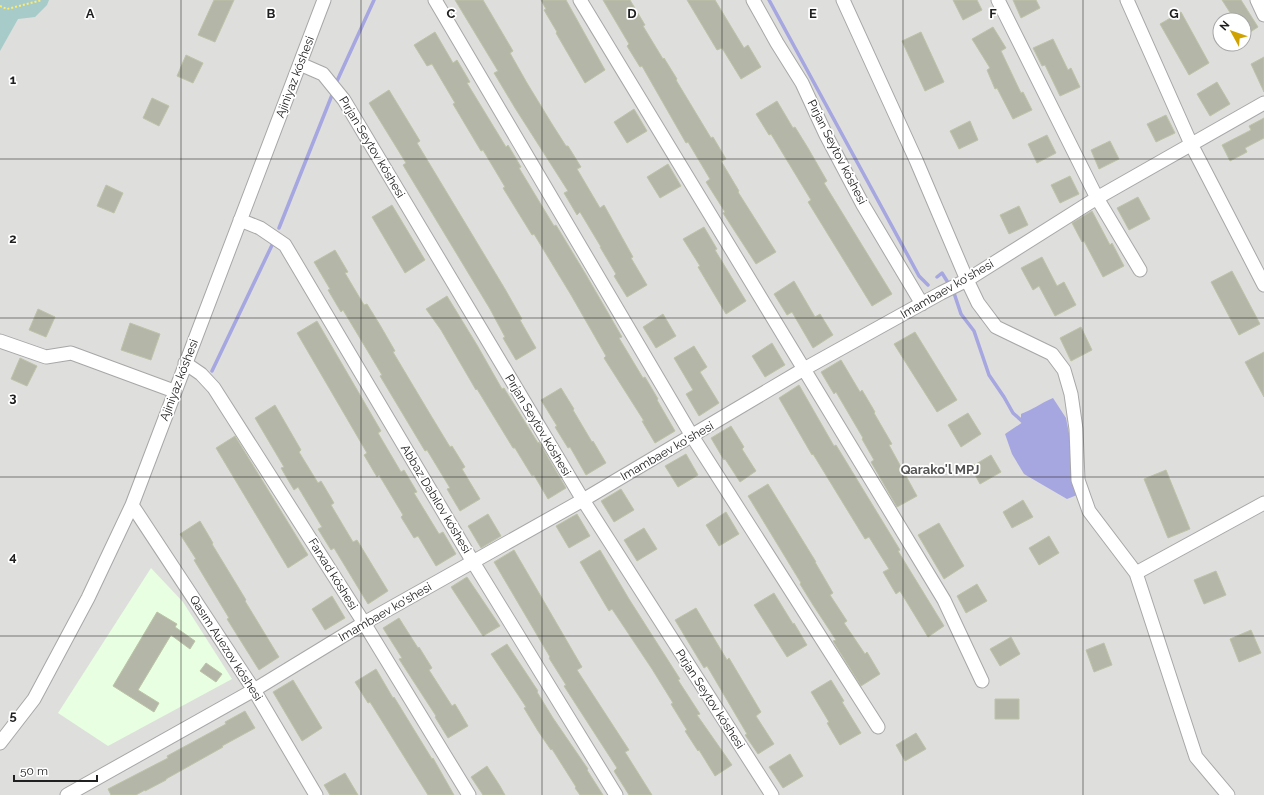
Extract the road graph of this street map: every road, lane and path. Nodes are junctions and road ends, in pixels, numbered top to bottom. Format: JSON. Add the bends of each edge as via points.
{"nodes":[{"id":1,"x":42,"y":0,"type":"edge"},
{"id":2,"x":324,"y":0,"type":"edge"},
{"id":3,"x":435,"y":0,"type":"edge"},
{"id":4,"x":580,"y":0,"type":"edge"},
{"id":5,"x":753,"y":0,"type":"edge"},
{"id":6,"x":843,"y":0,"type":"edge"},
{"id":7,"x":998,"y":0,"type":"edge"},
{"id":8,"x":1127,"y":0,"type":"edge"},
{"id":9,"x":1257,"y":0,"type":"edge"},
{"id":10,"x":0,"y":6,"type":"edge"},
{"id":11,"x":1264,"y":15,"type":"edge"},
{"id":12,"x":300,"y":64,"type":"junction"},
{"id":13,"x":1264,"y":102,"type":"edge"},
{"id":14,"x":1191,"y":144,"type":"junction"},
{"id":15,"x":1097,"y":198,"type":"junction"},
{"id":16,"x":240,"y":220,"type":"junction"},
{"id":17,"x":1140,"y":270,"type":"dead end"},
{"id":18,"x":967,"y":280,"type":"junction"},
{"id":19,"x":1264,"y":285,"type":"edge"},
{"id":20,"x":922,"y":304,"type":"junction"},
{"id":21,"x":0,"y":341,"type":"edge"},
{"id":22,"x":185,"y":363,"type":"junction"},
{"id":23,"x":804,"y":370,"type":"junction"},
{"id":24,"x":174,"y":391,"type":"junction"},
{"id":25,"x":692,"y":436,"type":"junction"},
{"id":26,"x":583,"y":500,"type":"junction"},
{"id":27,"x":132,"y":504,"type":"junction"},
{"id":28,"x":1264,"y":504,"type":"edge"},
{"id":29,"x":473,"y":562,"type":"junction"},
{"id":30,"x":1136,"y":573,"type":"junction"},
{"id":31,"x":364,"y":623,"type":"junction"},
{"id":32,"x":982,"y":681,"type":"dead end"},
{"id":33,"x":254,"y":690,"type":"junction"},
{"id":34,"x":878,"y":727,"type":"dead end"},
{"id":35,"x":2,"y":735,"type":"edge"},
{"id":36,"x":67,"y":795,"type":"edge"},
{"id":37,"x":316,"y":795,"type":"edge"},
{"id":38,"x":469,"y":795,"type":"edge"},
{"id":39,"x":616,"y":795,"type":"edge"},
{"id":40,"x":772,"y":795,"type":"edge"},
{"id":41,"x":1228,"y":795,"type":"edge"}],
"edges":[{"from":1,"to":10,"type":"path","via":[[7,9]]},
{"from":2,"to":12,"type":"street","name":"Ajiniyaz kóshesi"},
{"from":3,"to":25,"type":"street"},
{"from":4,"to":23,"type":"street"},
{"from":5,"to":20,"type":"street","name":"Pırjan Seytov kóshesi","via":[[802,83],[863,206]]},
{"from":6,"to":18,"type":"street"},
{"from":7,"to":15,"type":"street"},
{"from":8,"to":14,"type":"street"},
{"from":9,"to":11,"type":"street"},
{"from":12,"to":16,"type":"street","name":"Ajiniyaz kóshesi"},
{"from":12,"to":26,"type":"street","name":"Pırjan Seytov kóshesi","via":[[323,74],[344,100]]},
{"from":13,"to":14,"type":"street","name":"Imambaev ko'shesi"},
{"from":14,"to":15,"type":"street","name":"Imambaev ko'shesi"},
{"from":14,"to":19,"type":"street"},
{"from":15,"to":17,"type":"street"},
{"from":15,"to":18,"type":"street","name":"Imambaev ko'shesi"},
{"from":16,"to":22,"type":"street","name":"Ajiniyaz kóshesi"},
{"from":16,"to":29,"type":"street","name":"Abbaz Dabılov kóshesi","via":[[260,228],[285,245]]},
{"from":18,"to":20,"type":"street","name":"Imambaev ko'shesi"},
{"from":18,"to":30,"type":"street","via":[[978,303],[996,327],[1052,354],[1064,370],[1076,429],[1078,480],[1089,511]]},
{"from":20,"to":23,"type":"street","name":"Imambaev ko'shesi"},
{"from":21,"to":24,"type":"street","via":[[46,357],[71,353]]},
{"from":22,"to":24,"type":"street","name":"Ajiniyaz kóshesi"},
{"from":22,"to":31,"type":"street","name":"Farxad kóshesi","via":[[201,374],[214,388]]},
{"from":23,"to":25,"type":"street","name":"Imambaev ko'shesi"},
{"from":23,"to":32,"type":"street","via":[[944,600]]},
{"from":24,"to":27,"type":"street","name":"Ajiniyaz kóshesi"},
{"from":25,"to":26,"type":"street","name":"Imambaev ko'shesi"},
{"from":25,"to":34,"type":"street"},
{"from":26,"to":29,"type":"street","name":"Imambaev ko'shesi"},
{"from":26,"to":40,"type":"street","name":"Pırjan Seytov kóshesi"},
{"from":27,"to":33,"type":"street","name":"Qasım Auezov kóshesi"},
{"from":27,"to":35,"type":"street","name":"Ajiniyaz kóshesi","via":[[88,598],[34,700]]},
{"from":28,"to":30,"type":"street"},
{"from":29,"to":31,"type":"street","name":"Imambaev ko'shesi"},
{"from":29,"to":39,"type":"street","name":"Abbaz Dabılov kóshesi"},
{"from":30,"to":41,"type":"street","via":[[1196,756]]},
{"from":31,"to":33,"type":"street","name":"Imambaev ko'shesi"},
{"from":31,"to":38,"type":"street","name":"Farxad kóshesi"},
{"from":33,"to":36,"type":"street","name":"Imambaev ko'shesi"},
{"from":33,"to":37,"type":"street","name":"Qasım Auezov kóshesi"}]}
